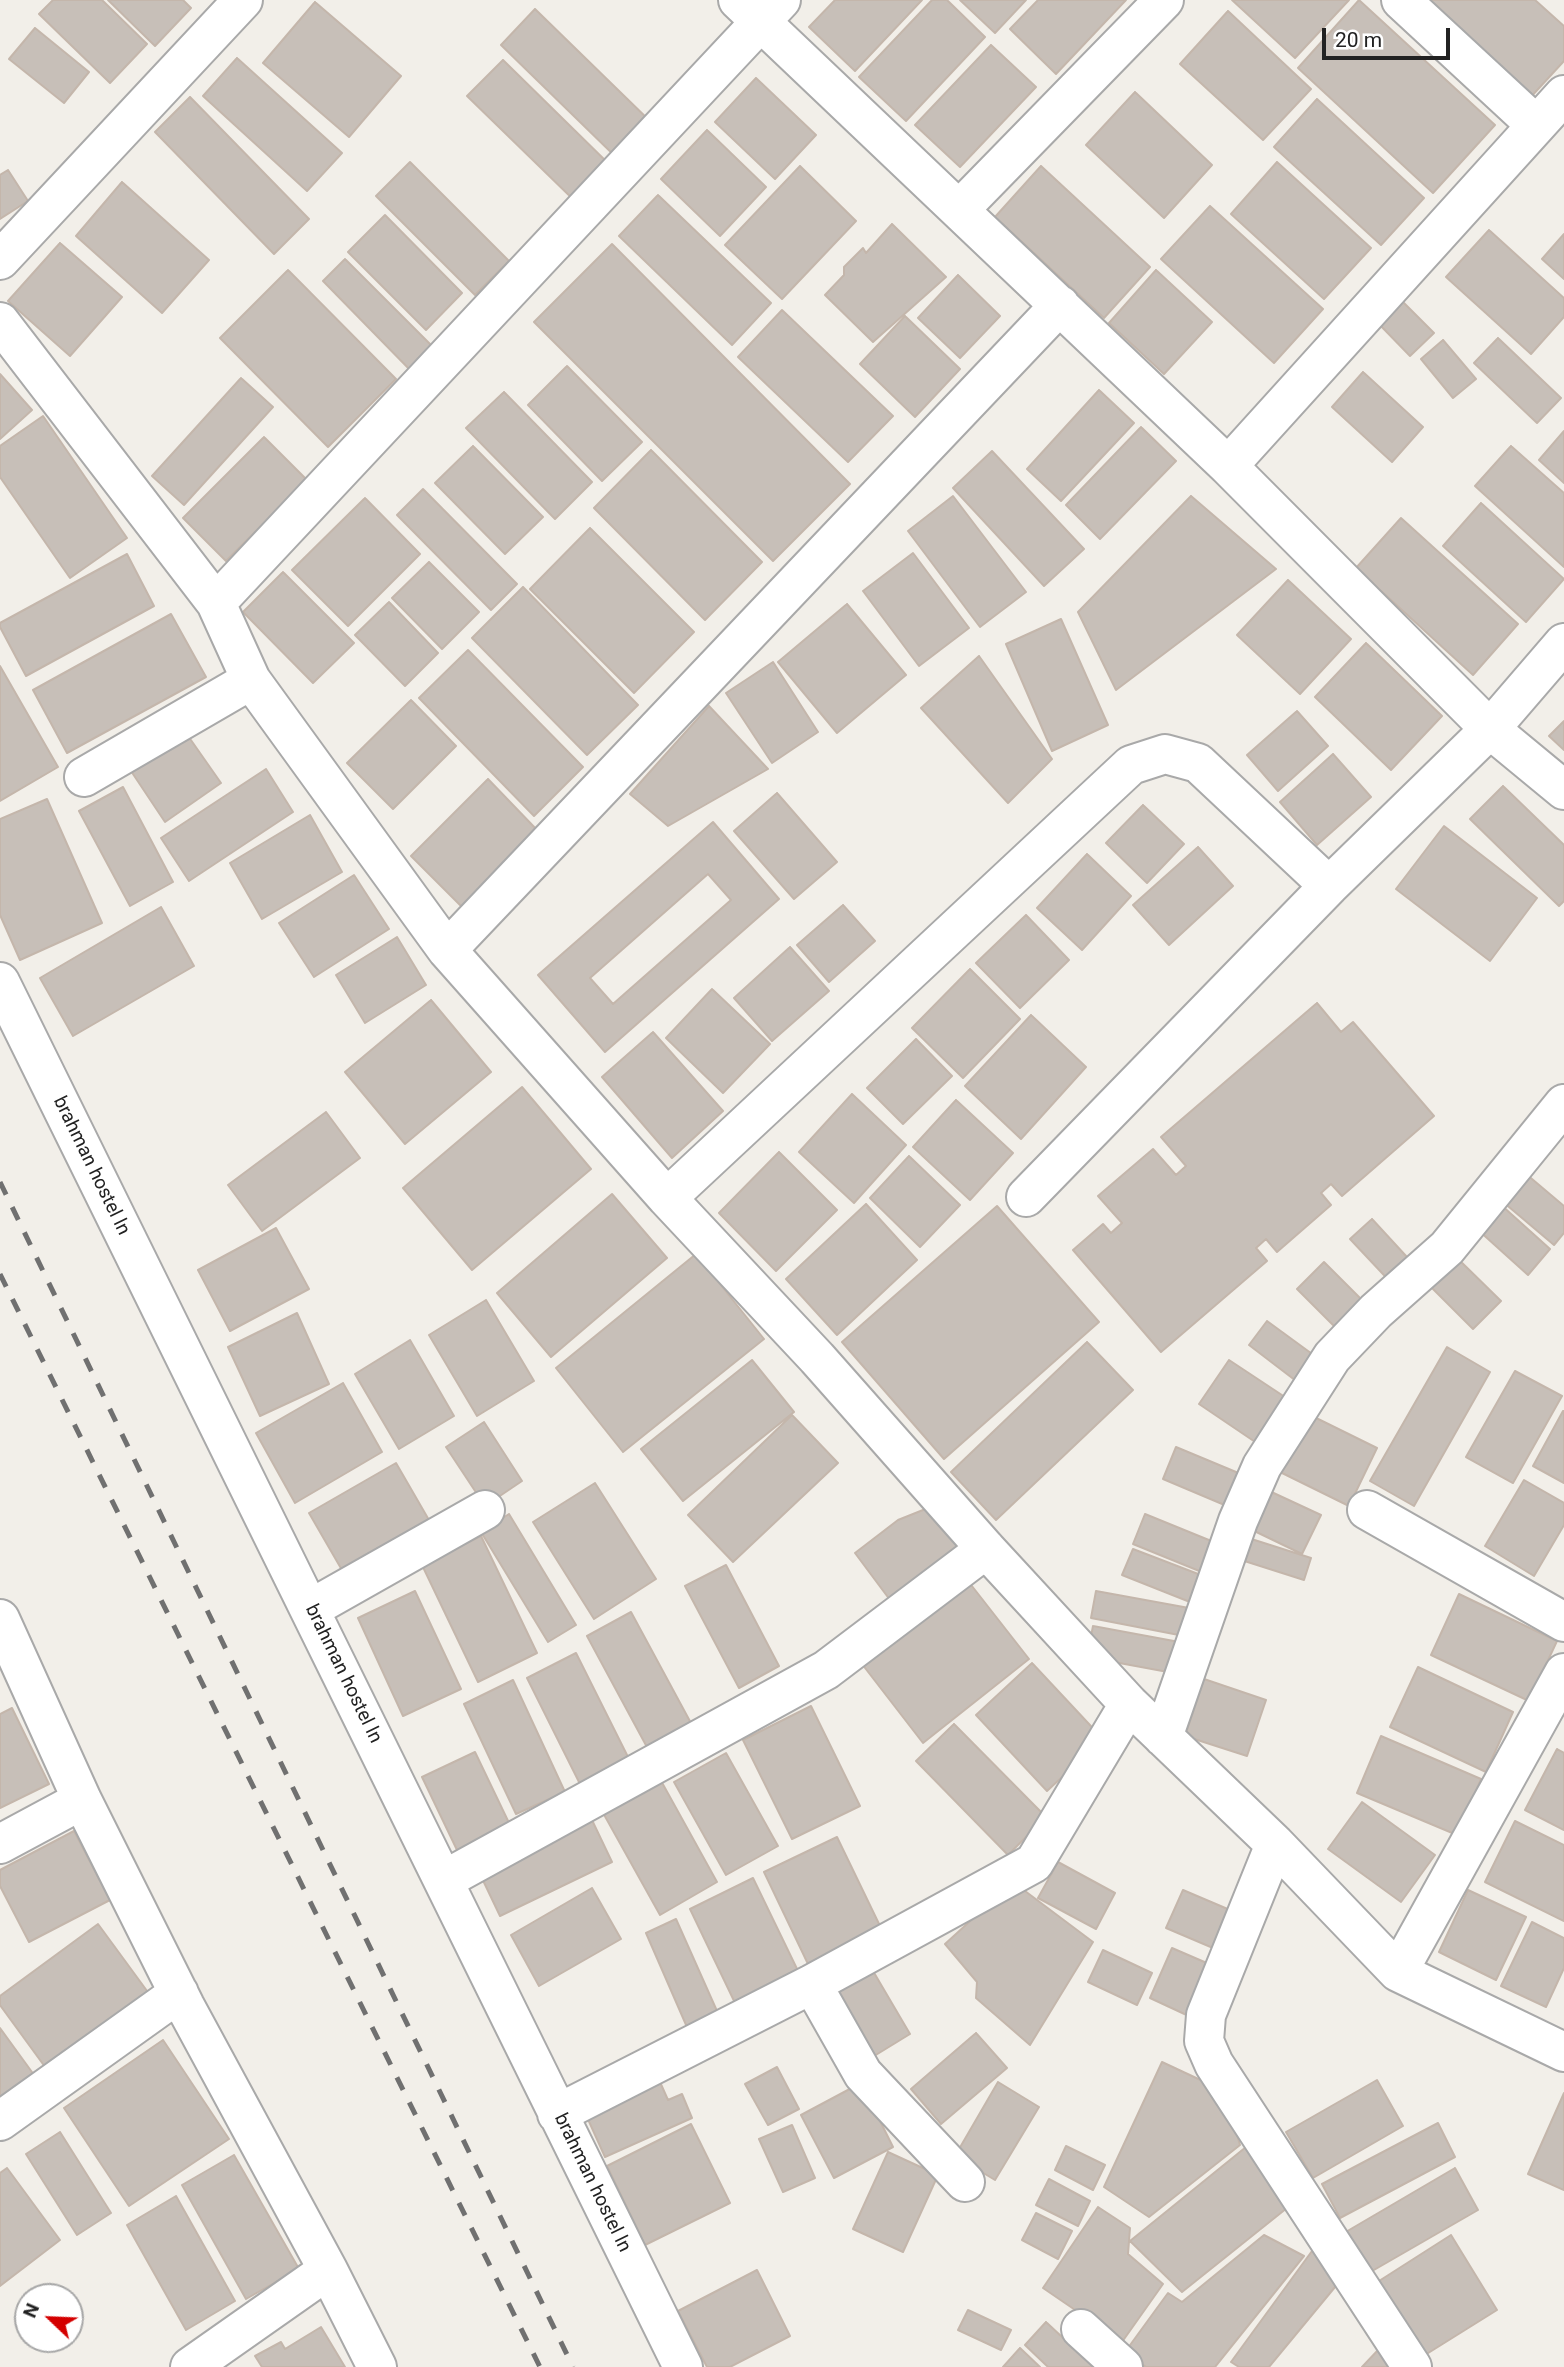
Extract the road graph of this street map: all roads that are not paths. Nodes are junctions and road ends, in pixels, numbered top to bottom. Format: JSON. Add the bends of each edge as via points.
{"nodes":[{"id":1,"x":243,"y":0,"type":"edge"},
{"id":2,"x":1401,"y":0,"type":"edge"},
{"id":3,"x":1162,"y":1,"type":"edge"},
{"id":4,"x":760,"y":7,"type":"edge"},
{"id":5,"x":1564,"y":95,"type":"edge"},
{"id":6,"x":1536,"y":124,"type":"junction"},
{"id":7,"x":960,"y":209,"type":"junction"},
{"id":8,"x":0,"y":260,"type":"edge"},
{"id":9,"x":1060,"y":305,"type":"junction"},
{"id":10,"x":0,"y":322,"type":"edge"},
{"id":11,"x":1228,"y":466,"type":"junction"},
{"id":12,"x":216,"y":603,"type":"junction"},
{"id":13,"x":1564,"y":643,"type":"edge"},
{"id":14,"x":251,"y":680,"type":"junction"},
{"id":15,"x":1490,"y":729,"type":"junction"},
{"id":16,"x":84,"y":777,"type":"dead end"},
{"id":17,"x":1564,"y":790,"type":"edge"},
{"id":18,"x":1329,"y":886,"type":"junction"},
{"id":19,"x":447,"y":950,"type":"junction"},
{"id":20,"x":0,"y":982,"type":"edge"},
{"id":21,"x":1564,"y":1104,"type":"edge"},
{"id":22,"x":1026,"y":1197,"type":"dead end"},
{"id":23,"x":667,"y":1199,"type":"junction"},
{"id":24,"x":485,"y":1510,"type":"dead end"},
{"id":25,"x":1367,"y":1510,"type":"dead end"},
{"id":26,"x":986,"y":1549,"type":"junction"},
{"id":27,"x":310,"y":1609,"type":"junction"},
{"id":28,"x":0,"y":1619,"type":"edge"},
{"id":29,"x":1564,"y":1622,"type":"edge"},
{"id":30,"x":1564,"y":1673,"type":"edge"},
{"id":31,"x":12,"y":1680,"type":"edge"},
{"id":32,"x":1129,"y":1704,"type":"junction"},
{"id":33,"x":1163,"y":1737,"type":"junction"},
{"id":34,"x":82,"y":1800,"type":"junction"},
{"id":35,"x":0,"y":1844,"type":"edge"},
{"id":36,"x":1275,"y":1844,"type":"junction"},
{"id":37,"x":444,"y":1880,"type":"junction"},
{"id":38,"x":1398,"y":1972,"type":"junction"},
{"id":39,"x":812,"y":1984,"type":"junction"},
{"id":40,"x":179,"y":1993,"type":"junction"},
{"id":41,"x":1564,"y":2052,"type":"edge"},
{"id":42,"x":557,"y":2114,"type":"junction"},
{"id":43,"x":0,"y":2121,"type":"edge"},
{"id":44,"x":965,"y":2182,"type":"dead end"},
{"id":45,"x":328,"y":2270,"type":"junction"},
{"id":46,"x":1081,"y":2329,"type":"dead end"},
{"id":47,"x":190,"y":2367,"type":"edge"},
{"id":48,"x":377,"y":2367,"type":"edge"},
{"id":49,"x":683,"y":2367,"type":"edge"},
{"id":50,"x":1123,"y":2367,"type":"edge"},
{"id":51,"x":1412,"y":2367,"type":"edge"}],
"edges":[{"from":1,"to":8,"type":"street"},
{"from":2,"to":6,"type":"street"},
{"from":3,"to":7,"type":"street"},
{"from":4,"to":7,"type":"street"},
{"from":4,"to":12,"type":"street"},
{"from":5,"to":6,"type":"street"},
{"from":6,"to":11,"type":"street"},
{"from":7,"to":9,"type":"street"},
{"from":9,"to":11,"type":"street"},
{"from":9,"to":19,"type":"street"},
{"from":10,"to":12,"type":"street"},
{"from":11,"to":15,"type":"street"},
{"from":12,"to":14,"type":"street"},
{"from":13,"to":15,"type":"street"},
{"from":14,"to":16,"type":"street"},
{"from":14,"to":19,"type":"street"},
{"from":15,"to":17,"type":"street"},
{"from":15,"to":18,"type":"street"},
{"from":18,"to":22,"type":"street"},
{"from":18,"to":23,"type":"street","via":[[1198,763],[1165,754],[1131,765]]},
{"from":19,"to":23,"type":"street"},
{"from":20,"to":27,"type":"street","name":"brahman hostel ln"},
{"from":21,"to":33,"type":"street","via":[[1447,1248],[1332,1357],[1289,1422],[1262,1466],[1238,1521]]},
{"from":23,"to":26,"type":"street","via":[[817,1358]]},
{"from":24,"to":27,"type":"street"},
{"from":25,"to":29,"type":"street"},
{"from":26,"to":32,"type":"street"},
{"from":26,"to":37,"type":"street","via":[[826,1670]]},
{"from":27,"to":37,"type":"street","name":"brahman hostel ln"},
{"from":28,"to":31,"type":"street"},
{"from":30,"to":38,"type":"street"},
{"from":31,"to":34,"type":"street"},
{"from":32,"to":33,"type":"street"},
{"from":32,"to":39,"type":"street","via":[[1034,1863]]},
{"from":33,"to":36,"type":"street"},
{"from":34,"to":35,"type":"street"},
{"from":34,"to":40,"type":"street"},
{"from":36,"to":38,"type":"street"},
{"from":36,"to":51,"type":"street","via":[[1206,2015],[1204,2041],[1214,2064]]},
{"from":37,"to":42,"type":"street","name":"brahman hostel ln"},
{"from":38,"to":41,"type":"street"},
{"from":39,"to":42,"type":"street"},
{"from":39,"to":44,"type":"street","via":[[863,2074]]},
{"from":40,"to":43,"type":"street"},
{"from":40,"to":45,"type":"street"},
{"from":42,"to":49,"type":"street","name":"brahman hostel ln"},
{"from":45,"to":47,"type":"street"},
{"from":45,"to":48,"type":"street"},
{"from":46,"to":50,"type":"street"}]}
